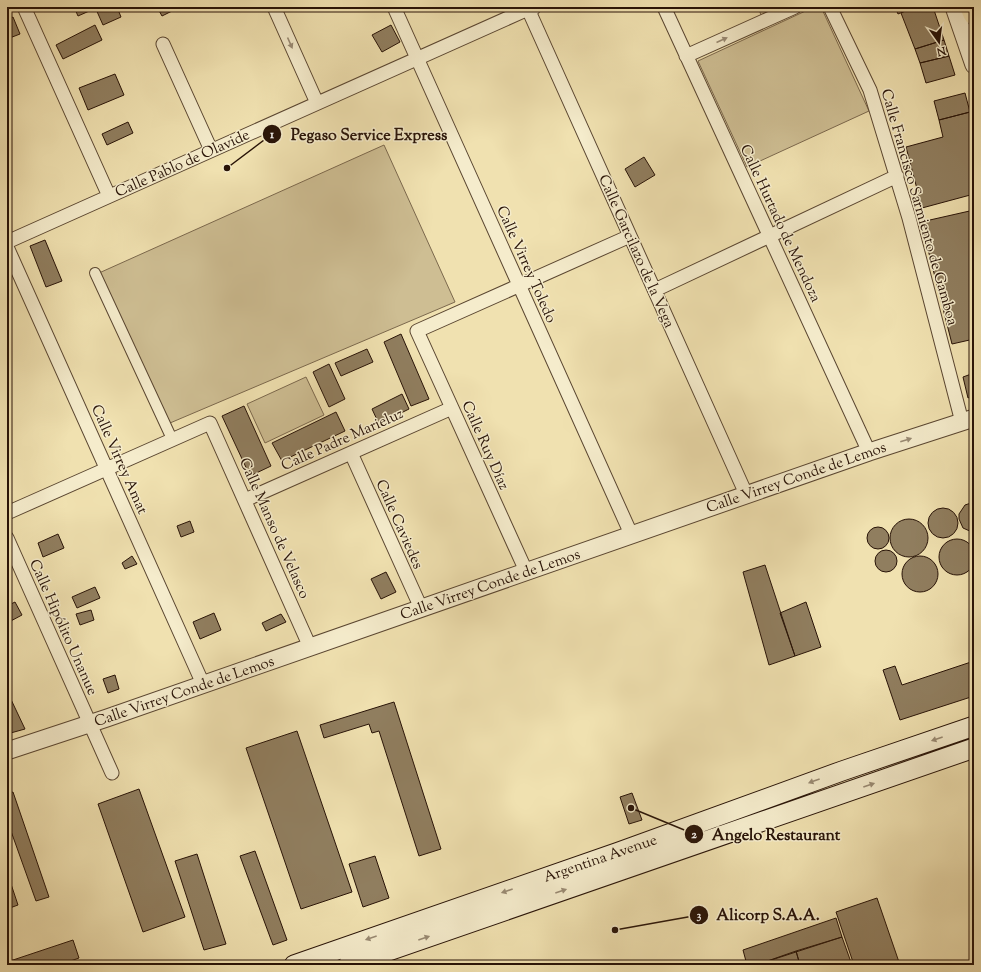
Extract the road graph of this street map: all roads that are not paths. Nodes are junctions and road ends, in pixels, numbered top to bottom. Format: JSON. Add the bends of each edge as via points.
{"nodes":[{"id":1,"x":24,"y":7,"type":"edge"},
{"id":2,"x":274,"y":7,"type":"edge"},
{"id":3,"x":394,"y":7,"type":"edge"},
{"id":4,"x":664,"y":7,"type":"edge"},
{"id":5,"x":795,"y":7,"type":"edge"},
{"id":6,"x":830,"y":7,"type":"edge"},
{"id":7,"x":954,"y":7,"type":"edge"},
{"id":8,"x":971,"y":7,"type":"edge"},
{"id":9,"x":529,"y":8,"type":"edge"},
{"id":10,"x":974,"y":14,"type":"edge"},
{"id":11,"x":163,"y":44,"type":"dead end"},
{"id":12,"x":686,"y":56,"type":"junction"},
{"id":13,"x":418,"y":58,"type":"junction"},
{"id":14,"x":974,"y":65,"type":"edge"},
{"id":15,"x":317,"y":103,"type":"junction"},
{"id":16,"x":211,"y":150,"type":"junction"},
{"id":17,"x":897,"y":176,"type":"junction"},
{"id":18,"x":109,"y":196,"type":"junction"},
{"id":19,"x":630,"y":236,"type":"junction"},
{"id":20,"x":769,"y":236,"type":"junction"},
{"id":21,"x":7,"y":242,"type":"edge"},
{"id":22,"x":7,"y":247,"type":"edge"},
{"id":23,"x":95,"y":273,"type":"dead end"},
{"id":24,"x":519,"y":286,"type":"junction"},
{"id":25,"x":655,"y":290,"type":"junction"},
{"id":26,"x":452,"y":408,"type":"junction"},
{"id":27,"x":968,"y":420,"type":"edge"},
{"id":28,"x":172,"y":440,"type":"junction"},
{"id":29,"x":869,"y":452,"type":"junction"},
{"id":30,"x":351,"y":453,"type":"junction"},
{"id":31,"x":107,"y":469,"type":"junction"},
{"id":32,"x":746,"y":494,"type":"junction"},
{"id":33,"x":244,"y":500,"type":"junction"},
{"id":34,"x":7,"y":513,"type":"edge"},
{"id":35,"x":631,"y":534,"type":"junction"},
{"id":36,"x":7,"y":538,"type":"edge"},
{"id":37,"x":526,"y":571,"type":"junction"},
{"id":38,"x":421,"y":608,"type":"junction"},
{"id":39,"x":310,"y":647,"type":"junction"},
{"id":40,"x":203,"y":684,"type":"junction"},
{"id":41,"x":90,"y":724,"type":"junction"},
{"id":42,"x":974,"y":726,"type":"edge"},
{"id":43,"x":974,"y":748,"type":"edge"},
{"id":44,"x":7,"y":751,"type":"edge"},
{"id":45,"x":112,"y":773,"type":"dead end"},
{"id":46,"x":604,"y":867,"type":"junction"},
{"id":47,"x":403,"y":937,"type":"junction"},
{"id":48,"x":294,"y":965,"type":"edge"},
{"id":49,"x":348,"y":965,"type":"edge"}],
"edges":[{"from":1,"to":18,"type":"street"},
{"from":2,"to":15,"type":"street","one_way":true},
{"from":3,"to":13,"type":"street","name":"Calle Virrey Toledo"},
{"from":4,"to":12,"type":"street","name":"Calle Hurtado de Mendoza"},
{"from":12,"to":5,"type":"street","one_way":true},
{"from":6,"to":17,"type":"street","name":"Calle Francisco Sarmiento de Gamboa","via":[[870,90]]},
{"from":7,"to":14,"type":"street"},
{"from":8,"to":10,"type":"main road"},
{"from":9,"to":13,"type":"street","name":"Calle Pablo de Olavide"},
{"from":9,"to":19,"type":"street","name":"Calle Garcilazo de la Vega"},
{"from":11,"to":16,"type":"street"},
{"from":12,"to":20,"type":"street","name":"Calle Hurtado de Mendoza"},
{"from":13,"to":15,"type":"street","name":"Calle Pablo de Olavide"},
{"from":13,"to":24,"type":"street","name":"Calle Virrey Toledo"},
{"from":15,"to":16,"type":"street","name":"Calle Pablo de Olavide"},
{"from":16,"to":18,"type":"street","name":"Calle Pablo de Olavide"},
{"from":17,"to":20,"type":"street"},
{"from":17,"to":27,"type":"street","name":"Calle Francisco Sarmiento de Gamboa"},
{"from":18,"to":21,"type":"street","name":"Calle Pablo de Olavide"},
{"from":19,"to":24,"type":"street"},
{"from":19,"to":25,"type":"street","name":"Calle Garcilazo de la Vega"},
{"from":20,"to":25,"type":"street"},
{"from":20,"to":29,"type":"street","name":"Calle Hurtado de Mendoza"},
{"from":22,"to":31,"type":"street","name":"Calle Virrey Amat"},
{"from":23,"to":28,"type":"street"},
{"from":24,"to":26,"type":"street","name":"Calle Ruy Díaz","via":[[417,331]]},
{"from":24,"to":35,"type":"street","name":"Calle Virrey Toledo"},
{"from":25,"to":32,"type":"street","name":"Calle Garcilazo de la Vega"},
{"from":26,"to":30,"type":"street","name":"Calle Padre Marieluz"},
{"from":26,"to":37,"type":"street","name":"Calle Ruy Díaz"},
{"from":29,"to":27,"type":"street","name":"Calle Virrey Conde de Lemos","one_way":true},
{"from":28,"to":31,"type":"street"},
{"from":28,"to":33,"type":"street","name":"Calle Manso de Velasco","via":[[210,423]]},
{"from":29,"to":32,"type":"street","name":"Calle Virrey Conde de Lemos"},
{"from":30,"to":33,"type":"street","name":"Calle Padre Marieluz"},
{"from":30,"to":38,"type":"street","name":"Calle Caviedes"},
{"from":31,"to":34,"type":"street"},
{"from":31,"to":40,"type":"street","name":"Calle Virrey Amat"},
{"from":32,"to":35,"type":"street","name":"Calle Virrey Conde de Lemos"},
{"from":33,"to":39,"type":"street","name":"Calle Manso de Velasco"},
{"from":35,"to":37,"type":"street","name":"Calle Virrey Conde de Lemos"},
{"from":36,"to":41,"type":"street","name":"Calle Hipólito Unanue"},
{"from":37,"to":38,"type":"street","name":"Calle Virrey Conde de Lemos"},
{"from":38,"to":39,"type":"street","name":"Calle Virrey Conde de Lemos"},
{"from":39,"to":40,"type":"street","name":"Calle Virrey Conde de Lemos"},
{"from":40,"to":41,"type":"street","name":"Calle Virrey Conde de Lemos"},
{"from":41,"to":44,"type":"street","name":"Calle Virrey Conde de Lemos"},
{"from":41,"to":45,"type":"street","name":"Calle Hipólito Unanue"},
{"from":42,"to":46,"type":"main road","name":"Argentina Avenue","one_way":true,"via":[[842,772]]},
{"from":46,"to":43,"type":"main road","name":"Argentina Avenue","one_way":true},
{"from":46,"to":47,"type":"main road","name":"Argentina Avenue"},
{"from":47,"to":48,"type":"main road","name":"Argentina Avenue","one_way":true},
{"from":47,"to":49,"type":"main road","name":"Argentina Avenue"}]}
